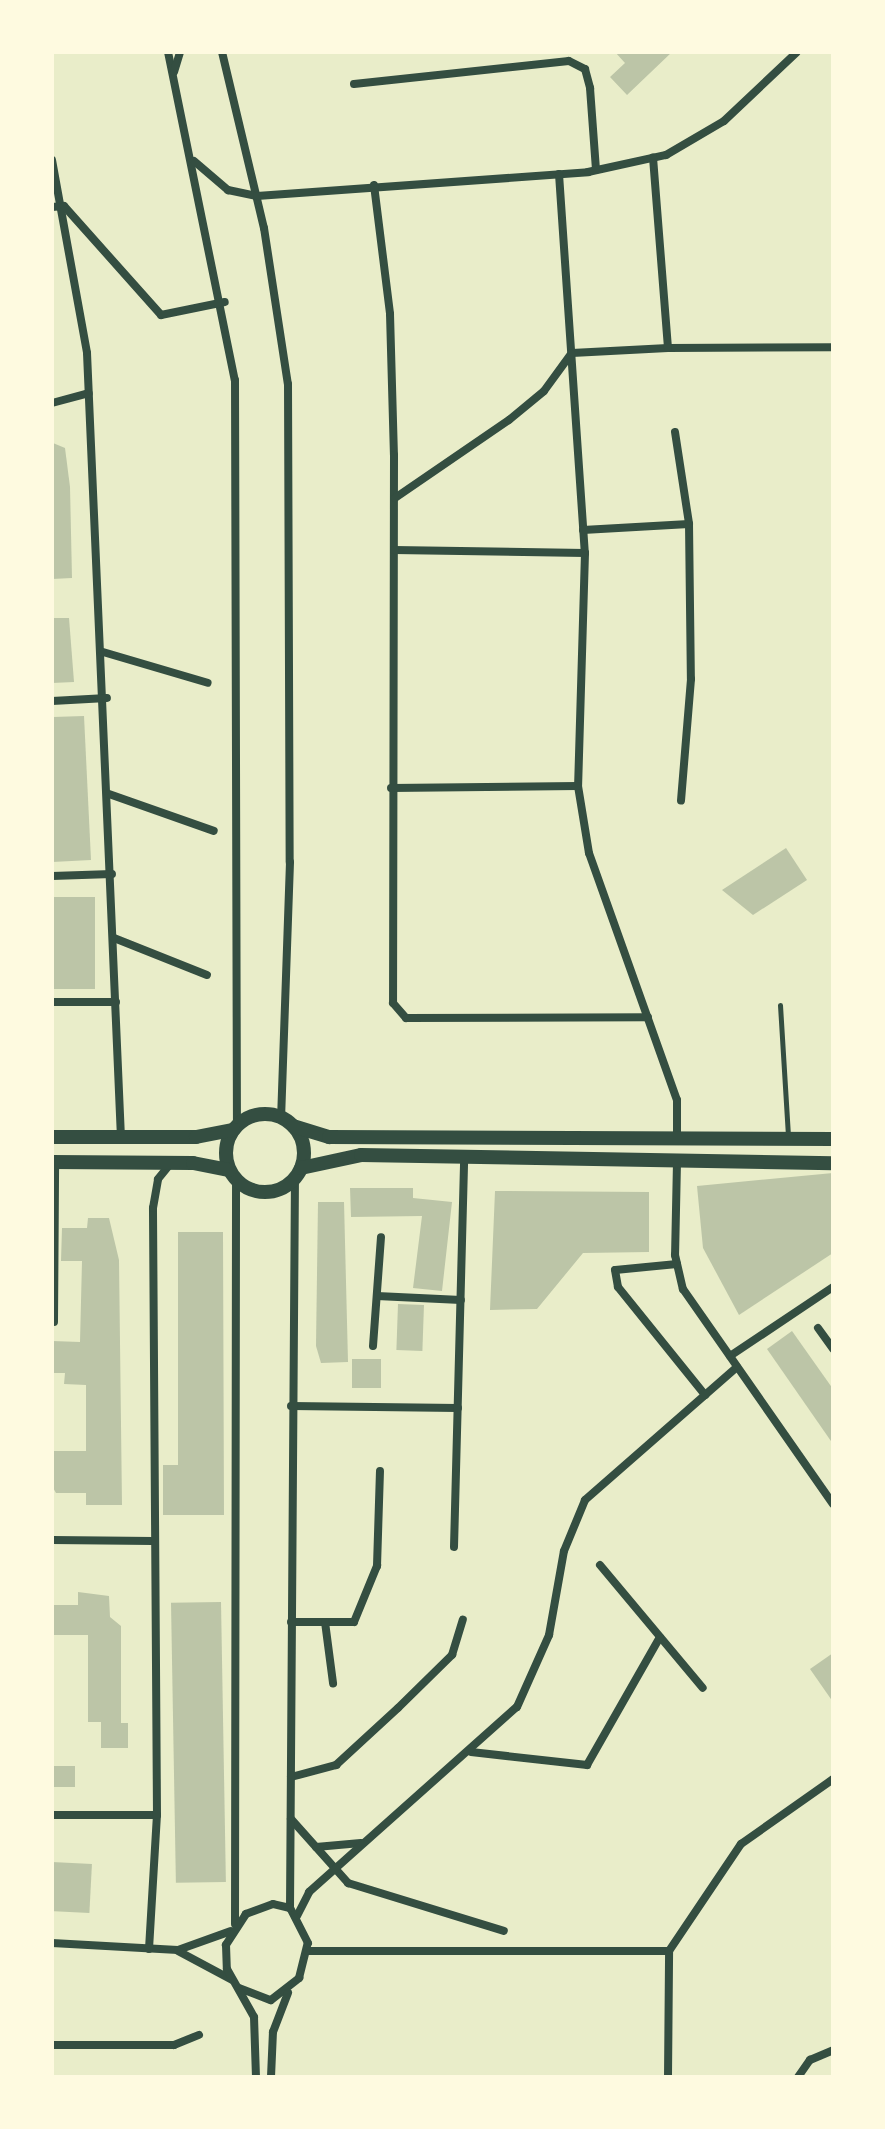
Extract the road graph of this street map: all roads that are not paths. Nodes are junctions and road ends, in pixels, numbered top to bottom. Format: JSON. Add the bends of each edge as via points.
{"nodes":[{"id":1,"x":168,"y":52,"type":"edge"},
{"id":2,"x":180,"y":52,"type":"edge"},
{"id":3,"x":219,"y":52,"type":"edge"},
{"id":4,"x":797,"y":52,"type":"edge"},
{"id":5,"x":172,"y":77,"type":"junction"},
{"id":6,"x":354,"y":84,"type":"dead end"},
{"id":7,"x":190,"y":157,"type":"junction"},
{"id":8,"x":653,"y":158,"type":"junction"},
{"id":9,"x":52,"y":160,"type":"edge"},
{"id":10,"x":596,"y":170,"type":"junction"},
{"id":11,"x":559,"y":174,"type":"junction"},
{"id":12,"x":374,"y":185,"type":"junction"},
{"id":13,"x":257,"y":196,"type":"junction"},
{"id":14,"x":64,"y":206,"type":"junction"},
{"id":15,"x":52,"y":207,"type":"edge"},
{"id":16,"x":225,"y":302,"type":"junction"},
{"id":17,"x":833,"y":347,"type":"edge"},
{"id":18,"x":668,"y":348,"type":"junction"},
{"id":19,"x":572,"y":353,"type":"junction"},
{"id":20,"x":89,"y":393,"type":"junction"},
{"id":21,"x":52,"y":403,"type":"edge"},
{"id":22,"x":675,"y":432,"type":"dead end"},
{"id":23,"x":395,"y":498,"type":"junction"},
{"id":24,"x":689,"y":524,"type":"junction"},
{"id":25,"x":583,"y":530,"type":"junction"},
{"id":26,"x":394,"y":550,"type":"junction"},
{"id":27,"x":585,"y":553,"type":"junction"},
{"id":28,"x":103,"y":652,"type":"junction"},
{"id":29,"x":208,"y":683,"type":"dead end"},
{"id":30,"x":107,"y":698,"type":"junction"},
{"id":31,"x":52,"y":701,"type":"edge"},
{"id":32,"x":578,"y":786,"type":"junction"},
{"id":33,"x":391,"y":788,"type":"junction"},
{"id":34,"x":109,"y":794,"type":"junction"},
{"id":35,"x":681,"y":801,"type":"dead end"},
{"id":36,"x":214,"y":831,"type":"dead end"},
{"id":37,"x":112,"y":874,"type":"junction"},
{"id":38,"x":52,"y":876,"type":"edge"},
{"id":39,"x":114,"y":938,"type":"junction"},
{"id":40,"x":207,"y":975,"type":"dead end"},
{"id":41,"x":52,"y":1002,"type":"edge"},
{"id":42,"x":116,"y":1002,"type":"junction"},
{"id":43,"x":780,"y":1005,"type":"dead end"},
{"id":44,"x":648,"y":1017,"type":"junction"},
{"id":45,"x":287,"y":1122,"type":"junction"},
{"id":46,"x":235,"y":1127,"type":"junction"},
{"id":47,"x":52,"y":1137,"type":"edge"},
{"id":48,"x":121,"y":1137,"type":"junction"},
{"id":49,"x":677,"y":1137,"type":"junction"},
{"id":50,"x":788,"y":1137,"type":"junction"},
{"id":51,"x":833,"y":1139,"type":"edge"},
{"id":52,"x":464,"y":1157,"type":"junction"},
{"id":53,"x":53,"y":1162,"type":"edge"},
{"id":54,"x":677,"y":1162,"type":"junction"},
{"id":55,"x":171,"y":1163,"type":"junction"},
{"id":56,"x":833,"y":1163,"type":"edge"},
{"id":57,"x":298,"y":1173,"type":"junction"},
{"id":58,"x":232,"y":1175,"type":"junction"},
{"id":59,"x":381,"y":1237,"type":"dead end"},
{"id":60,"x":677,"y":1264,"type":"junction"},
{"id":61,"x":833,"y":1287,"type":"edge"},
{"id":62,"x":53,"y":1288,"type":"edge"},
{"id":63,"x":377,"y":1296,"type":"junction"},
{"id":64,"x":461,"y":1300,"type":"junction"},
{"id":65,"x":54,"y":1322,"type":"edge"},
{"id":66,"x":818,"y":1328,"type":"dead end"},
{"id":67,"x":373,"y":1346,"type":"dead end"},
{"id":68,"x":833,"y":1349,"type":"edge"},
{"id":69,"x":730,"y":1356,"type":"junction"},
{"id":70,"x":737,"y":1367,"type":"junction"},
{"id":71,"x":705,"y":1395,"type":"junction"},
{"id":72,"x":291,"y":1406,"type":"junction"},
{"id":73,"x":458,"y":1408,"type":"junction"},
{"id":74,"x":380,"y":1471,"type":"dead end"},
{"id":75,"x":831,"y":1497,"type":"edge"},
{"id":76,"x":52,"y":1540,"type":"edge"},
{"id":77,"x":153,"y":1541,"type":"junction"},
{"id":78,"x":454,"y":1547,"type":"dead end"},
{"id":79,"x":600,"y":1565,"type":"dead end"},
{"id":80,"x":463,"y":1620,"type":"dead end"},
{"id":81,"x":291,"y":1622,"type":"junction"},
{"id":82,"x":325,"y":1622,"type":"junction"},
{"id":83,"x":660,"y":1637,"type":"junction"},
{"id":84,"x":333,"y":1683,"type":"dead end"},
{"id":85,"x":703,"y":1688,"type":"dead end"},
{"id":86,"x":471,"y":1752,"type":"junction"},
{"id":87,"x":291,"y":1777,"type":"junction"},
{"id":88,"x":833,"y":1779,"type":"edge"},
{"id":89,"x":52,"y":1815,"type":"edge"},
{"id":90,"x":157,"y":1815,"type":"junction"},
{"id":91,"x":291,"y":1818,"type":"junction"},
{"id":92,"x":366,"y":1841,"type":"junction"},
{"id":93,"x":315,"y":1847,"type":"junction"},
{"id":94,"x":337,"y":1872,"type":"junction"},
{"id":95,"x":290,"y":1908,"type":"junction"},
{"id":96,"x":297,"y":1916,"type":"junction"},
{"id":97,"x":233,"y":1927,"type":"junction"},
{"id":98,"x":504,"y":1931,"type":"dead end"},
{"id":99,"x":52,"y":1943,"type":"edge"},
{"id":100,"x":149,"y":1949,"type":"junction"},
{"id":101,"x":178,"y":1950,"type":"junction"},
{"id":102,"x":308,"y":1951,"type":"junction"},
{"id":103,"x":669,"y":1951,"type":"junction"},
{"id":104,"x":232,"y":1980,"type":"junction"},
{"id":105,"x":239,"y":1988,"type":"junction"},
{"id":106,"x":290,"y":1988,"type":"junction"},
{"id":107,"x":199,"y":2035,"type":"dead end"},
{"id":108,"x":52,"y":2045,"type":"edge"},
{"id":109,"x":833,"y":2050,"type":"edge"},
{"id":110,"x":256,"y":2077,"type":"edge"},
{"id":111,"x":271,"y":2077,"type":"edge"},
{"id":112,"x":668,"y":2077,"type":"edge"},
{"id":113,"x":798,"y":2077,"type":"edge"}],
"edges":[{"from":1,"to":5,"type":"street"},
{"from":2,"to":5,"type":"street"},
{"from":3,"to":13,"type":"street","via":[[228,65]]},
{"from":4,"to":8,"type":"street","via":[[724,121]]},
{"from":5,"to":7,"type":"street"},
{"from":6,"to":10,"type":"street","via":[[569,61],[587,78]]},
{"from":7,"to":13,"type":"street","via":[[228,190]]},
{"from":7,"to":16,"type":"street"},
{"from":8,"to":10,"type":"street"},
{"from":8,"to":18,"type":"street"},
{"from":9,"to":14,"type":"street"},
{"from":10,"to":11,"type":"street"},
{"from":11,"to":12,"type":"street"},
{"from":11,"to":19,"type":"street"},
{"from":12,"to":13,"type":"street"},
{"from":12,"to":23,"type":"street","via":[[390,314]]},
{"from":13,"to":45,"type":"street","via":[[288,384]]},
{"from":14,"to":15,"type":"street"},
{"from":14,"to":16,"type":"street","via":[[161,315]]},
{"from":14,"to":20,"type":"street"},
{"from":16,"to":46,"type":"street","via":[[239,502]]},
{"from":17,"to":18,"type":"street"},
{"from":18,"to":19,"type":"street"},
{"from":19,"to":23,"type":"street","via":[[521,410]]},
{"from":19,"to":25,"type":"street"},
{"from":20,"to":21,"type":"street"},
{"from":20,"to":28,"type":"street"},
{"from":22,"to":24,"type":"street"},
{"from":23,"to":26,"type":"street"},
{"from":24,"to":25,"type":"street"},
{"from":24,"to":35,"type":"street","via":[[691,679]]},
{"from":25,"to":27,"type":"street"},
{"from":26,"to":27,"type":"street"},
{"from":26,"to":33,"type":"street"},
{"from":27,"to":32,"type":"street"},
{"from":28,"to":29,"type":"street"},
{"from":28,"to":30,"type":"street"},
{"from":30,"to":31,"type":"street"},
{"from":30,"to":34,"type":"street"},
{"from":32,"to":33,"type":"street"},
{"from":32,"to":44,"type":"street","via":[[589,853]]},
{"from":33,"to":44,"type":"street","via":[[393,1003],[406,1018]]},
{"from":34,"to":36,"type":"street"},
{"from":34,"to":37,"type":"street"},
{"from":37,"to":38,"type":"street"},
{"from":37,"to":39,"type":"street"},
{"from":39,"to":40,"type":"street"},
{"from":39,"to":42,"type":"street"},
{"from":41,"to":42,"type":"street"},
{"from":42,"to":48,"type":"street"},
{"from":43,"to":50,"type":"lane"},
{"from":44,"to":49,"type":"street","via":[[677,1100]]},
{"from":45,"to":46,"type":"main road","via":[[257,1114]]},
{"from":45,"to":49,"type":"main road","via":[[329,1137]]},
{"from":45,"to":57,"type":"main road","via":[[304,1153]]},
{"from":46,"to":48,"type":"main road"},
{"from":46,"to":58,"type":"main road"},
{"from":47,"to":48,"type":"main road"},
{"from":49,"to":50,"type":"main road"},
{"from":50,"to":51,"type":"main road"},
{"from":52,"to":54,"type":"main road"},
{"from":52,"to":57,"type":"main road","via":[[361,1155]]},
{"from":52,"to":64,"type":"street"},
{"from":53,"to":55,"type":"main road"},
{"from":53,"to":62,"type":"street"},
{"from":54,"to":56,"type":"main road"},
{"from":54,"to":60,"type":"street"},
{"from":55,"to":58,"type":"main road"},
{"from":55,"to":77,"type":"street","via":[[158,1179],[153,1208]]},
{"from":57,"to":58,"type":"main road","via":[[259,1192]]},
{"from":57,"to":72,"type":"street"},
{"from":58,"to":97,"type":"street"},
{"from":59,"to":63,"type":"street"},
{"from":60,"to":69,"type":"street","via":[[683,1289]]},
{"from":60,"to":71,"type":"street","via":[[615,1270],[618,1287]]},
{"from":61,"to":69,"type":"street"},
{"from":62,"to":65,"type":"street"},
{"from":63,"to":64,"type":"street"},
{"from":63,"to":67,"type":"street"},
{"from":64,"to":73,"type":"street"},
{"from":66,"to":68,"type":"street"},
{"from":69,"to":70,"type":"street"},
{"from":70,"to":71,"type":"street"},
{"from":70,"to":75,"type":"street"},
{"from":71,"to":86,"type":"street","via":[[585,1500],[564,1551],[532,1685]]},
{"from":72,"to":73,"type":"street"},
{"from":72,"to":81,"type":"street"},
{"from":73,"to":78,"type":"street"},
{"from":74,"to":82,"type":"street","via":[[377,1566],[354,1622]]},
{"from":76,"to":77,"type":"street"},
{"from":77,"to":90,"type":"street"},
{"from":79,"to":83,"type":"street"},
{"from":80,"to":87,"type":"street","via":[[452,1655],[336,1765]]},
{"from":81,"to":82,"type":"street"},
{"from":81,"to":87,"type":"street"},
{"from":82,"to":84,"type":"street"},
{"from":83,"to":85,"type":"street"},
{"from":83,"to":86,"type":"street","via":[[587,1765]]},
{"from":86,"to":92,"type":"street"},
{"from":87,"to":91,"type":"street"},
{"from":88,"to":103,"type":"street","via":[[741,1844]]},
{"from":89,"to":90,"type":"street"},
{"from":90,"to":100,"type":"street"},
{"from":91,"to":93,"type":"street"},
{"from":91,"to":95,"type":"street"},
{"from":92,"to":93,"type":"street"},
{"from":92,"to":94,"type":"street"},
{"from":93,"to":94,"type":"street"},
{"from":94,"to":96,"type":"street","via":[[309,1892]]},
{"from":94,"to":98,"type":"street","via":[[362,1889],[459,1911]]},
{"from":95,"to":96,"type":"street"},
{"from":95,"to":97,"type":"street","via":[[257,1908]]},
{"from":96,"to":102,"type":"street"},
{"from":97,"to":101,"type":"street"},
{"from":97,"to":104,"type":"street","via":[[226,1956]]},
{"from":99,"to":100,"type":"street"},
{"from":100,"to":101,"type":"street"},
{"from":101,"to":104,"type":"street"},
{"from":102,"to":103,"type":"street"},
{"from":102,"to":106,"type":"street"},
{"from":103,"to":112,"type":"street"},
{"from":104,"to":105,"type":"street"},
{"from":105,"to":106,"type":"street","via":[[271,2000]]},
{"from":105,"to":110,"type":"street","via":[[254,2017]]},
{"from":106,"to":111,"type":"street","via":[[277,2015]]},
{"from":107,"to":108,"type":"street","via":[[174,2045]]},
{"from":109,"to":113,"type":"street","via":[[810,2060]]}]}
